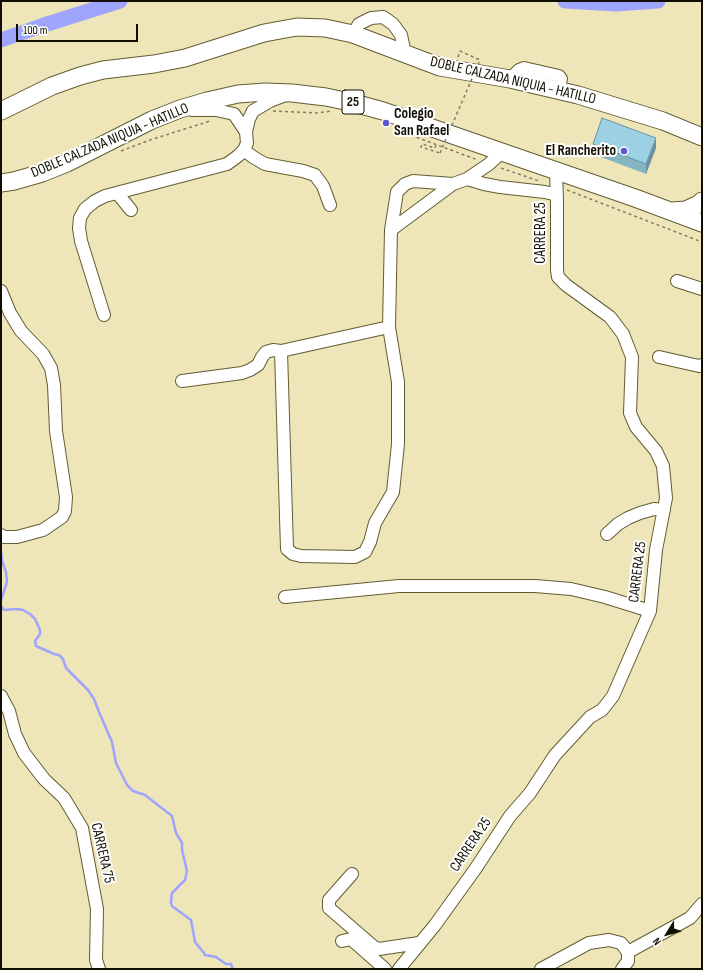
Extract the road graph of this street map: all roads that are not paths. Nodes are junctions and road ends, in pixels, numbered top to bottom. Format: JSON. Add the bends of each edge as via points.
{"nodes":[{"id":1,"x":353,"y":34,"type":"junction"},
{"id":2,"x":405,"y":54,"type":"junction"},
{"id":3,"x":292,"y":93,"type":"junction"},
{"id":4,"x":180,"y":109,"type":"junction"},
{"id":5,"x":1,"y":111,"type":"edge"},
{"id":6,"x":246,"y":132,"type":"junction"},
{"id":7,"x":702,"y":137,"type":"edge"},
{"id":8,"x":244,"y":150,"type":"junction"},
{"id":9,"x":502,"y":152,"type":"junction"},
{"id":10,"x":467,"y":178,"type":"junction"},
{"id":11,"x":1,"y":183,"type":"edge"},
{"id":12,"x":453,"y":184,"type":"junction"},
{"id":13,"x":556,"y":184,"type":"junction"},
{"id":14,"x":117,"y":193,"type":"junction"},
{"id":15,"x":702,"y":201,"type":"edge"},
{"id":16,"x":330,"y":204,"type":"dead end"},
{"id":17,"x":131,"y":210,"type":"dead end"},
{"id":18,"x":670,"y":211,"type":"junction"},
{"id":19,"x":702,"y":223,"type":"edge"},
{"id":20,"x":391,"y":230,"type":"junction"},
{"id":21,"x":677,"y":281,"type":"dead end"},
{"id":22,"x":702,"y":289,"type":"edge"},
{"id":23,"x":1,"y":292,"type":"edge"},
{"id":24,"x":104,"y":315,"type":"dead end"},
{"id":25,"x":389,"y":327,"type":"junction"},
{"id":26,"x":281,"y":350,"type":"junction"},
{"id":27,"x":659,"y":357,"type":"dead end"},
{"id":28,"x":702,"y":365,"type":"edge"},
{"id":29,"x":182,"y":381,"type":"dead end"},
{"id":30,"x":664,"y":510,"type":"junction"},
{"id":31,"x":607,"y":534,"type":"dead end"},
{"id":32,"x":1,"y":535,"type":"edge"},
{"id":33,"x":285,"y":597,"type":"dead end"},
{"id":34,"x":650,"y":611,"type":"junction"},
{"id":35,"x":1,"y":696,"type":"edge"},
{"id":36,"x":352,"y":874,"type":"dead end"},
{"id":37,"x":702,"y":904,"type":"edge"},
{"id":38,"x":342,"y":941,"type":"dead end"},
{"id":39,"x":419,"y":943,"type":"junction"},
{"id":40,"x":628,"y":952,"type":"junction"},
{"id":41,"x":99,"y":969,"type":"edge"},
{"id":42,"x":385,"y":969,"type":"edge"},
{"id":43,"x":399,"y":969,"type":"edge"},
{"id":44,"x":541,"y":969,"type":"edge"},
{"id":45,"x":622,"y":969,"type":"edge"}],
"edges":[{"from":1,"to":2,"type":"highway","name":"DOBLE CALZADA NIQUIA - HATILLO"},
{"from":1,"to":2,"type":"street","via":[[360,24],[371,18],[383,17],[393,24],[401,35]]},
{"from":1,"to":5,"type":"highway","name":"DOBLE CALZADA NIQUIA - HATILLO","via":[[326,28],[297,27],[264,33],[185,58],[103,70],[80,76],[52,86]]},
{"from":2,"to":7,"type":"highway","name":"DOBLE CALZADA NIQUIA - HATILLO","via":[[440,67],[510,79],[621,107]]},
{"from":3,"to":4,"type":"highway","name":"DOBLE CALZADA NIQUIA - HATILLO","number":"25","via":[[238,94]]},
{"from":3,"to":6,"type":"street","via":[[253,111]]},
{"from":3,"to":9,"type":"highway","name":"DOBLE CALZADA NIQUIA - HATILLO","number":"25","via":[[354,103]]},
{"from":4,"to":6,"type":"street","via":[[216,110],[234,114]]},
{"from":4,"to":11,"type":"highway","name":"DOBLE CALZADA NIQUIA - HATILLO","number":"25","via":[[42,174]]},
{"from":6,"to":8,"type":"street","via":[[247,143]]},
{"from":8,"to":14,"type":"street","via":[[227,164]]},
{"from":8,"to":16,"type":"street","via":[[265,164],[303,170],[315,175],[323,186]]},
{"from":9,"to":10,"type":"street"},
{"from":9,"to":13,"type":"highway","name":"DOBLE CALZADA NIQUIA - HATILLO","number":"25"},
{"from":10,"to":12,"type":"street"},
{"from":10,"to":13,"type":"street","via":[[500,187],[545,192]]},
{"from":12,"to":20,"type":"street"},
{"from":12,"to":20,"type":"street","via":[[413,181],[405,184],[397,192]]},
{"from":13,"to":18,"type":"highway","name":"DOBLE CALZADA NIQUIA - HATILLO","number":"25"},
{"from":13,"to":30,"type":"street","name":"CARRERA 25","via":[[558,278],[610,317],[624,334],[632,357],[630,413],[636,427],[656,451],[663,466],[666,498]]},
{"from":14,"to":17,"type":"street"},
{"from":14,"to":24,"type":"street","via":[[95,201],[85,209],[80,218],[81,241]]},
{"from":15,"to":18,"type":"highway","via":[[686,210]]},
{"from":18,"to":19,"type":"highway","name":"DOBLE CALZADA NIQUIA - HATILLO","number":"25"},
{"from":20,"to":25,"type":"street"},
{"from":21,"to":22,"type":"street"},
{"from":23,"to":32,"type":"street","via":[[21,331],[43,354],[51,368],[56,431],[66,498],[62,517],[42,530],[17,538]]},
{"from":25,"to":26,"type":"street"},
{"from":25,"to":26,"type":"street","via":[[398,382],[398,444],[393,492],[375,523],[365,552],[355,557],[301,556],[287,549]]},
{"from":26,"to":29,"type":"street","via":[[266,352],[258,365],[242,373]]},
{"from":27,"to":28,"type":"street"},
{"from":30,"to":31,"type":"street","via":[[654,509],[628,518]]},
{"from":30,"to":34,"type":"street","name":"CARRERA 25","via":[[656,550]]},
{"from":33,"to":34,"type":"street","via":[[399,586],[535,586],[571,589]]},
{"from":34,"to":39,"type":"street","name":"CARRERA 25","via":[[613,696],[555,755],[435,925]]},
{"from":35,"to":41,"type":"street","name":"CARRERA 75","via":[[24,752],[44,779],[64,798],[82,828],[97,909],[96,960]]},
{"from":36,"to":39,"type":"street","via":[[329,900],[329,908],[374,947]]},
{"from":37,"to":40,"type":"street","via":[[690,918]]},
{"from":38,"to":42,"type":"street","via":[[351,939]]},
{"from":39,"to":43,"type":"street","name":"CARRERA 25"},
{"from":40,"to":44,"type":"street","via":[[621,943],[609,940],[589,943]]},
{"from":40,"to":45,"type":"street","via":[[628,961]]}]}
